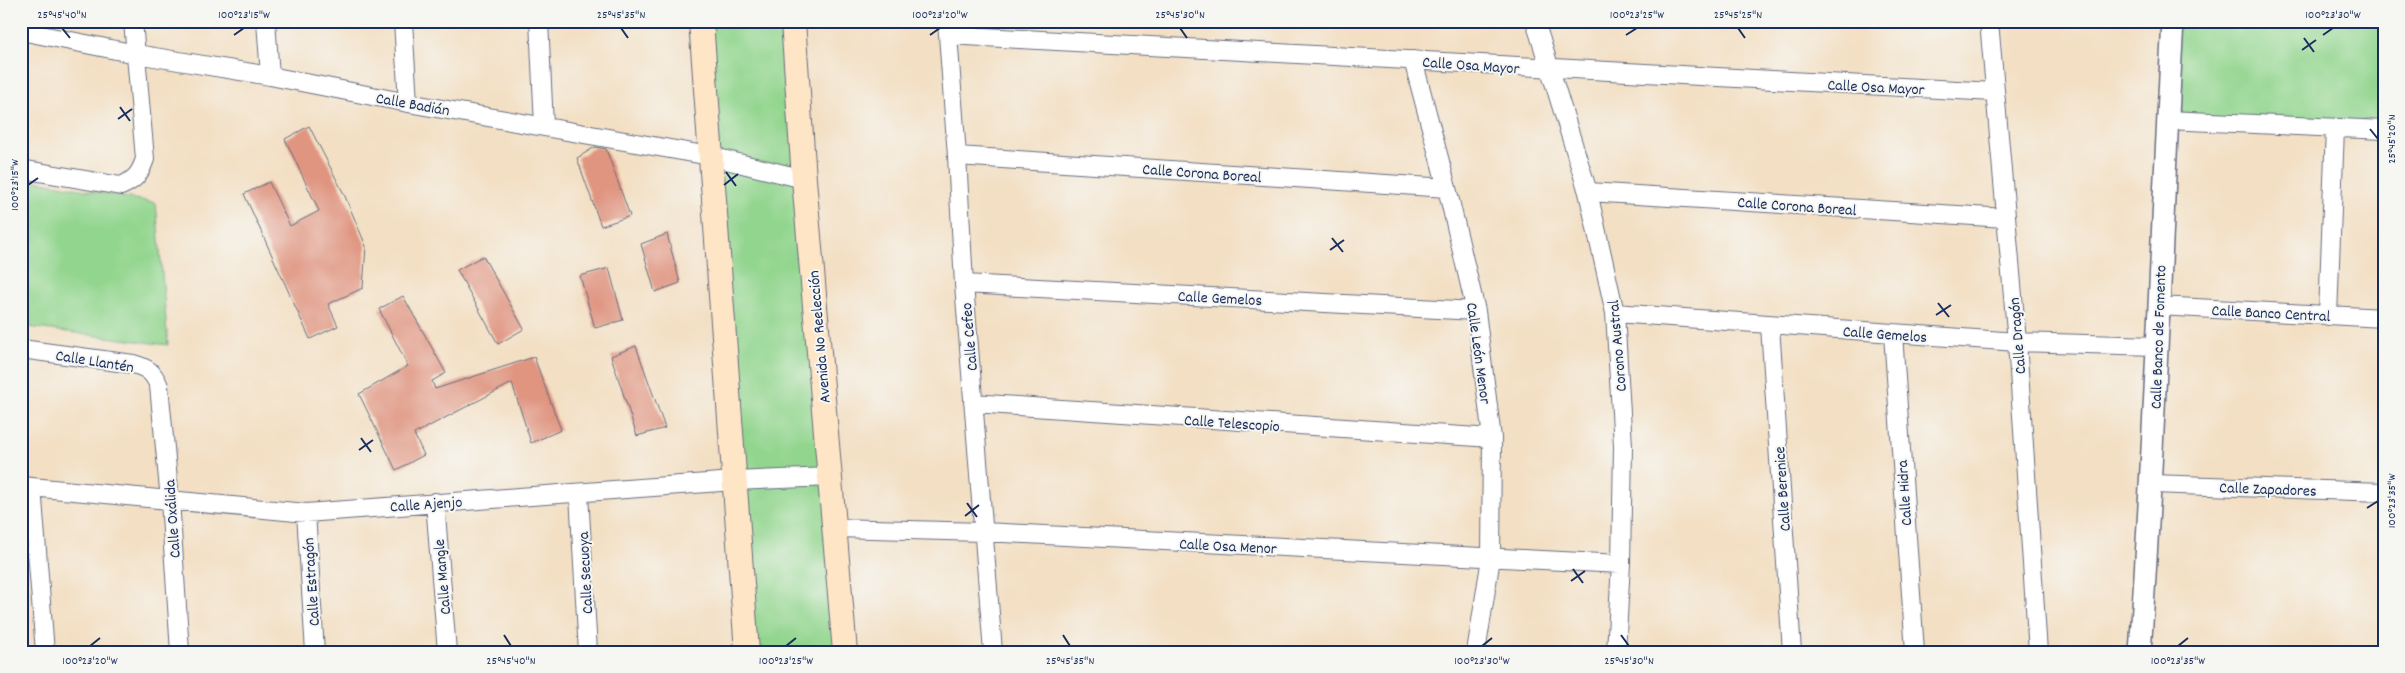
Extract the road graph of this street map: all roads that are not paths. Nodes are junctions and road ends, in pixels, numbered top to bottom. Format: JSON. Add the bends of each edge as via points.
{"nodes":[{"id":1,"x":133,"y":21,"type":"edge"},
{"id":2,"x":266,"y":21,"type":"edge"},
{"id":3,"x":404,"y":21,"type":"edge"},
{"id":4,"x":540,"y":21,"type":"edge"},
{"id":5,"x":701,"y":21,"type":"edge"},
{"id":6,"x":792,"y":21,"type":"edge"},
{"id":7,"x":1535,"y":21,"type":"edge"},
{"id":8,"x":1989,"y":21,"type":"edge"},
{"id":9,"x":2173,"y":21,"type":"edge"},
{"id":10,"x":948,"y":28,"type":"edge"},
{"id":11,"x":21,"y":31,"type":"edge"},
{"id":12,"x":136,"y":54,"type":"junction"},
{"id":13,"x":1413,"y":60,"type":"junction"},
{"id":14,"x":1550,"y":69,"type":"junction"},
{"id":15,"x":270,"y":76,"type":"junction"},
{"id":16,"x":1994,"y":92,"type":"junction"},
{"id":17,"x":408,"y":103,"type":"junction"},
{"id":18,"x":2168,"y":120,"type":"junction"},
{"id":19,"x":544,"y":126,"type":"junction"},
{"id":20,"x":2335,"y":128,"type":"junction"},
{"id":21,"x":2384,"y":130,"type":"edge"},
{"id":22,"x":710,"y":156,"type":"junction"},
{"id":23,"x":957,"y":156,"type":"junction"},
{"id":24,"x":21,"y":168,"type":"edge"},
{"id":25,"x":804,"y":179,"type":"junction"},
{"id":26,"x":1447,"y":188,"type":"junction"},
{"id":27,"x":1588,"y":192,"type":"junction"},
{"id":28,"x":2006,"y":218,"type":"junction"},
{"id":29,"x":964,"y":284,"type":"junction"},
{"id":30,"x":2158,"y":306,"type":"junction"},
{"id":31,"x":1476,"y":311,"type":"junction"},
{"id":32,"x":1615,"y":313,"type":"junction"},
{"id":33,"x":2328,"y":316,"type":"junction"},
{"id":34,"x":2384,"y":318,"type":"edge"},
{"id":35,"x":1770,"y":326,"type":"junction"},
{"id":36,"x":1894,"y":334,"type":"junction"},
{"id":37,"x":2017,"y":342,"type":"junction"},
{"id":38,"x":2156,"y":346,"type":"junction"},
{"id":39,"x":21,"y":349,"type":"edge"},
{"id":40,"x":159,"y":386,"type":"joint"},
{"id":41,"x":973,"y":403,"type":"junction"},
{"id":42,"x":1492,"y":438,"type":"junction"},
{"id":43,"x":831,"y":477,"type":"junction"},
{"id":44,"x":734,"y":481,"type":"junction"},
{"id":45,"x":2152,"y":484,"type":"junction"},
{"id":46,"x":27,"y":487,"type":"edge"},
{"id":47,"x":2384,"y":492,"type":"edge"},
{"id":48,"x":579,"y":494,"type":"junction"},
{"id":49,"x":170,"y":500,"type":"junction"},
{"id":50,"x":435,"y":502,"type":"junction"},
{"id":51,"x":306,"y":513,"type":"junction"},
{"id":52,"x":834,"y":528,"type":"junction"},
{"id":53,"x":983,"y":532,"type":"junction"},
{"id":54,"x":1492,"y":558,"type":"junction"},
{"id":55,"x":1621,"y":564,"type":"junction"},
{"id":56,"x":45,"y":652,"type":"edge"},
{"id":57,"x":180,"y":652,"type":"edge"},
{"id":58,"x":315,"y":652,"type":"edge"},
{"id":59,"x":447,"y":652,"type":"edge"},
{"id":60,"x":588,"y":652,"type":"edge"},
{"id":61,"x":747,"y":652,"type":"edge"},
{"id":62,"x":845,"y":652,"type":"edge"},
{"id":63,"x":993,"y":652,"type":"edge"},
{"id":64,"x":1476,"y":652,"type":"edge"},
{"id":65,"x":1616,"y":652,"type":"edge"},
{"id":66,"x":1792,"y":652,"type":"edge"},
{"id":67,"x":1915,"y":652,"type":"edge"},
{"id":68,"x":2038,"y":652,"type":"edge"},
{"id":69,"x":2140,"y":652,"type":"edge"}],
"edges":[{"from":1,"to":12,"type":"street"},
{"from":2,"to":15,"type":"street"},
{"from":3,"to":17,"type":"street"},
{"from":4,"to":19,"type":"street"},
{"from":5,"to":22,"type":"main road"},
{"from":6,"to":25,"type":"main road","name":"Avenida No Reelección"},
{"from":7,"to":14,"type":"street","name":"Corono Austral"},
{"from":8,"to":16,"type":"street","name":"Calle Dragón"},
{"from":9,"to":18,"type":"street","name":"Calle Banco de Fomento"},
{"from":10,"to":13,"type":"street","name":"Calle Osa Mayor"},
{"from":10,"to":23,"type":"street","name":"Calle Cefeo"},
{"from":11,"to":12,"type":"street","name":"Calle Badián"},
{"from":12,"to":15,"type":"street","name":"Calle Badián"},
{"from":12,"to":24,"type":"street","via":[[145,159],[133,181],[121,186]]},
{"from":13,"to":14,"type":"street","name":"Calle Osa Mayor"},
{"from":13,"to":26,"type":"street","name":"Calle León Menor"},
{"from":14,"to":16,"type":"street","name":"Calle Osa Mayor"},
{"from":14,"to":27,"type":"street","name":"Corono Austral"},
{"from":15,"to":17,"type":"street","name":"Calle Badián"},
{"from":16,"to":28,"type":"street","name":"Calle Dragón"},
{"from":17,"to":19,"type":"street","name":"Calle Badián"},
{"from":18,"to":20,"type":"street"},
{"from":18,"to":30,"type":"street","name":"Calle Banco de Fomento"},
{"from":19,"to":22,"type":"street","name":"Calle Badián"},
{"from":20,"to":21,"type":"street"},
{"from":20,"to":33,"type":"street"},
{"from":22,"to":25,"type":"street","name":"Calle Badián"},
{"from":22,"to":44,"type":"main road"},
{"from":23,"to":26,"type":"street","name":"Calle Corona Boreal"},
{"from":23,"to":29,"type":"street","name":"Calle Cefeo"},
{"from":25,"to":43,"type":"main road","name":"Avenida No Reelección"},
{"from":26,"to":31,"type":"street","name":"Calle León Menor"},
{"from":27,"to":28,"type":"street","name":"Calle Corona Boreal"},
{"from":27,"to":32,"type":"street","name":"Corono Austral"},
{"from":28,"to":37,"type":"street","name":"Calle Dragón"},
{"from":29,"to":31,"type":"street","name":"Calle Gemelos"},
{"from":29,"to":41,"type":"street","name":"Calle Cefeo"},
{"from":30,"to":33,"type":"street","name":"Calle Banco Central"},
{"from":30,"to":38,"type":"street","name":"Calle Banco de Fomento"},
{"from":31,"to":42,"type":"street","name":"Calle León Menor"},
{"from":32,"to":35,"type":"street","name":"Calle Gemelos"},
{"from":32,"to":55,"type":"street","name":"Corono Austral","via":[[1623,446]]},
{"from":33,"to":34,"type":"street","name":"Calle Banco Central"},
{"from":35,"to":36,"type":"street","name":"Calle Gemelos"},
{"from":35,"to":66,"type":"street","name":"Calle Berenice"},
{"from":36,"to":37,"type":"street","name":"Calle Gemelos"},
{"from":36,"to":67,"type":"street","name":"Calle Hidra"},
{"from":37,"to":38,"type":"street","name":"Calle Gemelos"},
{"from":37,"to":68,"type":"street","name":"Calle Dragón"},
{"from":38,"to":45,"type":"street","name":"Calle Banco de Fomento"},
{"from":39,"to":40,"type":"street","name":"Calle Llantén","via":[[133,364],[154,374]]},
{"from":40,"to":49,"type":"street","name":"Calle Oxálida"},
{"from":41,"to":42,"type":"street","name":"Calle Telescopio"},
{"from":41,"to":53,"type":"street","name":"Calle Cefeo"},
{"from":42,"to":54,"type":"street","name":"Calle León Menor"},
{"from":43,"to":44,"type":"street","name":"Calle Ajenjo"},
{"from":43,"to":52,"type":"main road","name":"Avenida No Reelección"},
{"from":44,"to":48,"type":"street","name":"Calle Ajenjo"},
{"from":44,"to":61,"type":"main road"},
{"from":45,"to":47,"type":"street","name":"Calle Zapadores"},
{"from":45,"to":69,"type":"street","name":"Calle Banco de Fomento"},
{"from":46,"to":49,"type":"street","name":"Calle Ajenjo"},
{"from":46,"to":56,"type":"street"},
{"from":48,"to":50,"type":"street","name":"Calle Ajenjo"},
{"from":48,"to":60,"type":"street","name":"Calle Secuoya"},
{"from":49,"to":51,"type":"street","name":"Calle Ajenjo"},
{"from":49,"to":57,"type":"street","name":"Calle Oxálida"},
{"from":50,"to":51,"type":"street","name":"Calle Ajenjo"},
{"from":50,"to":59,"type":"street","name":"Calle Mangle"},
{"from":51,"to":58,"type":"street","name":"Calle Estragón"},
{"from":52,"to":53,"type":"street","name":"Calle Osa Menor"},
{"from":52,"to":62,"type":"main road","name":"Avenida No Reelección"},
{"from":53,"to":54,"type":"street","name":"Calle Osa Menor"},
{"from":53,"to":63,"type":"street","name":"Calle Cefeo"},
{"from":54,"to":55,"type":"street","name":"Calle Osa Menor"},
{"from":54,"to":64,"type":"street","name":"Calle León Menor"},
{"from":55,"to":65,"type":"street","name":"Corono Austral"}]}
